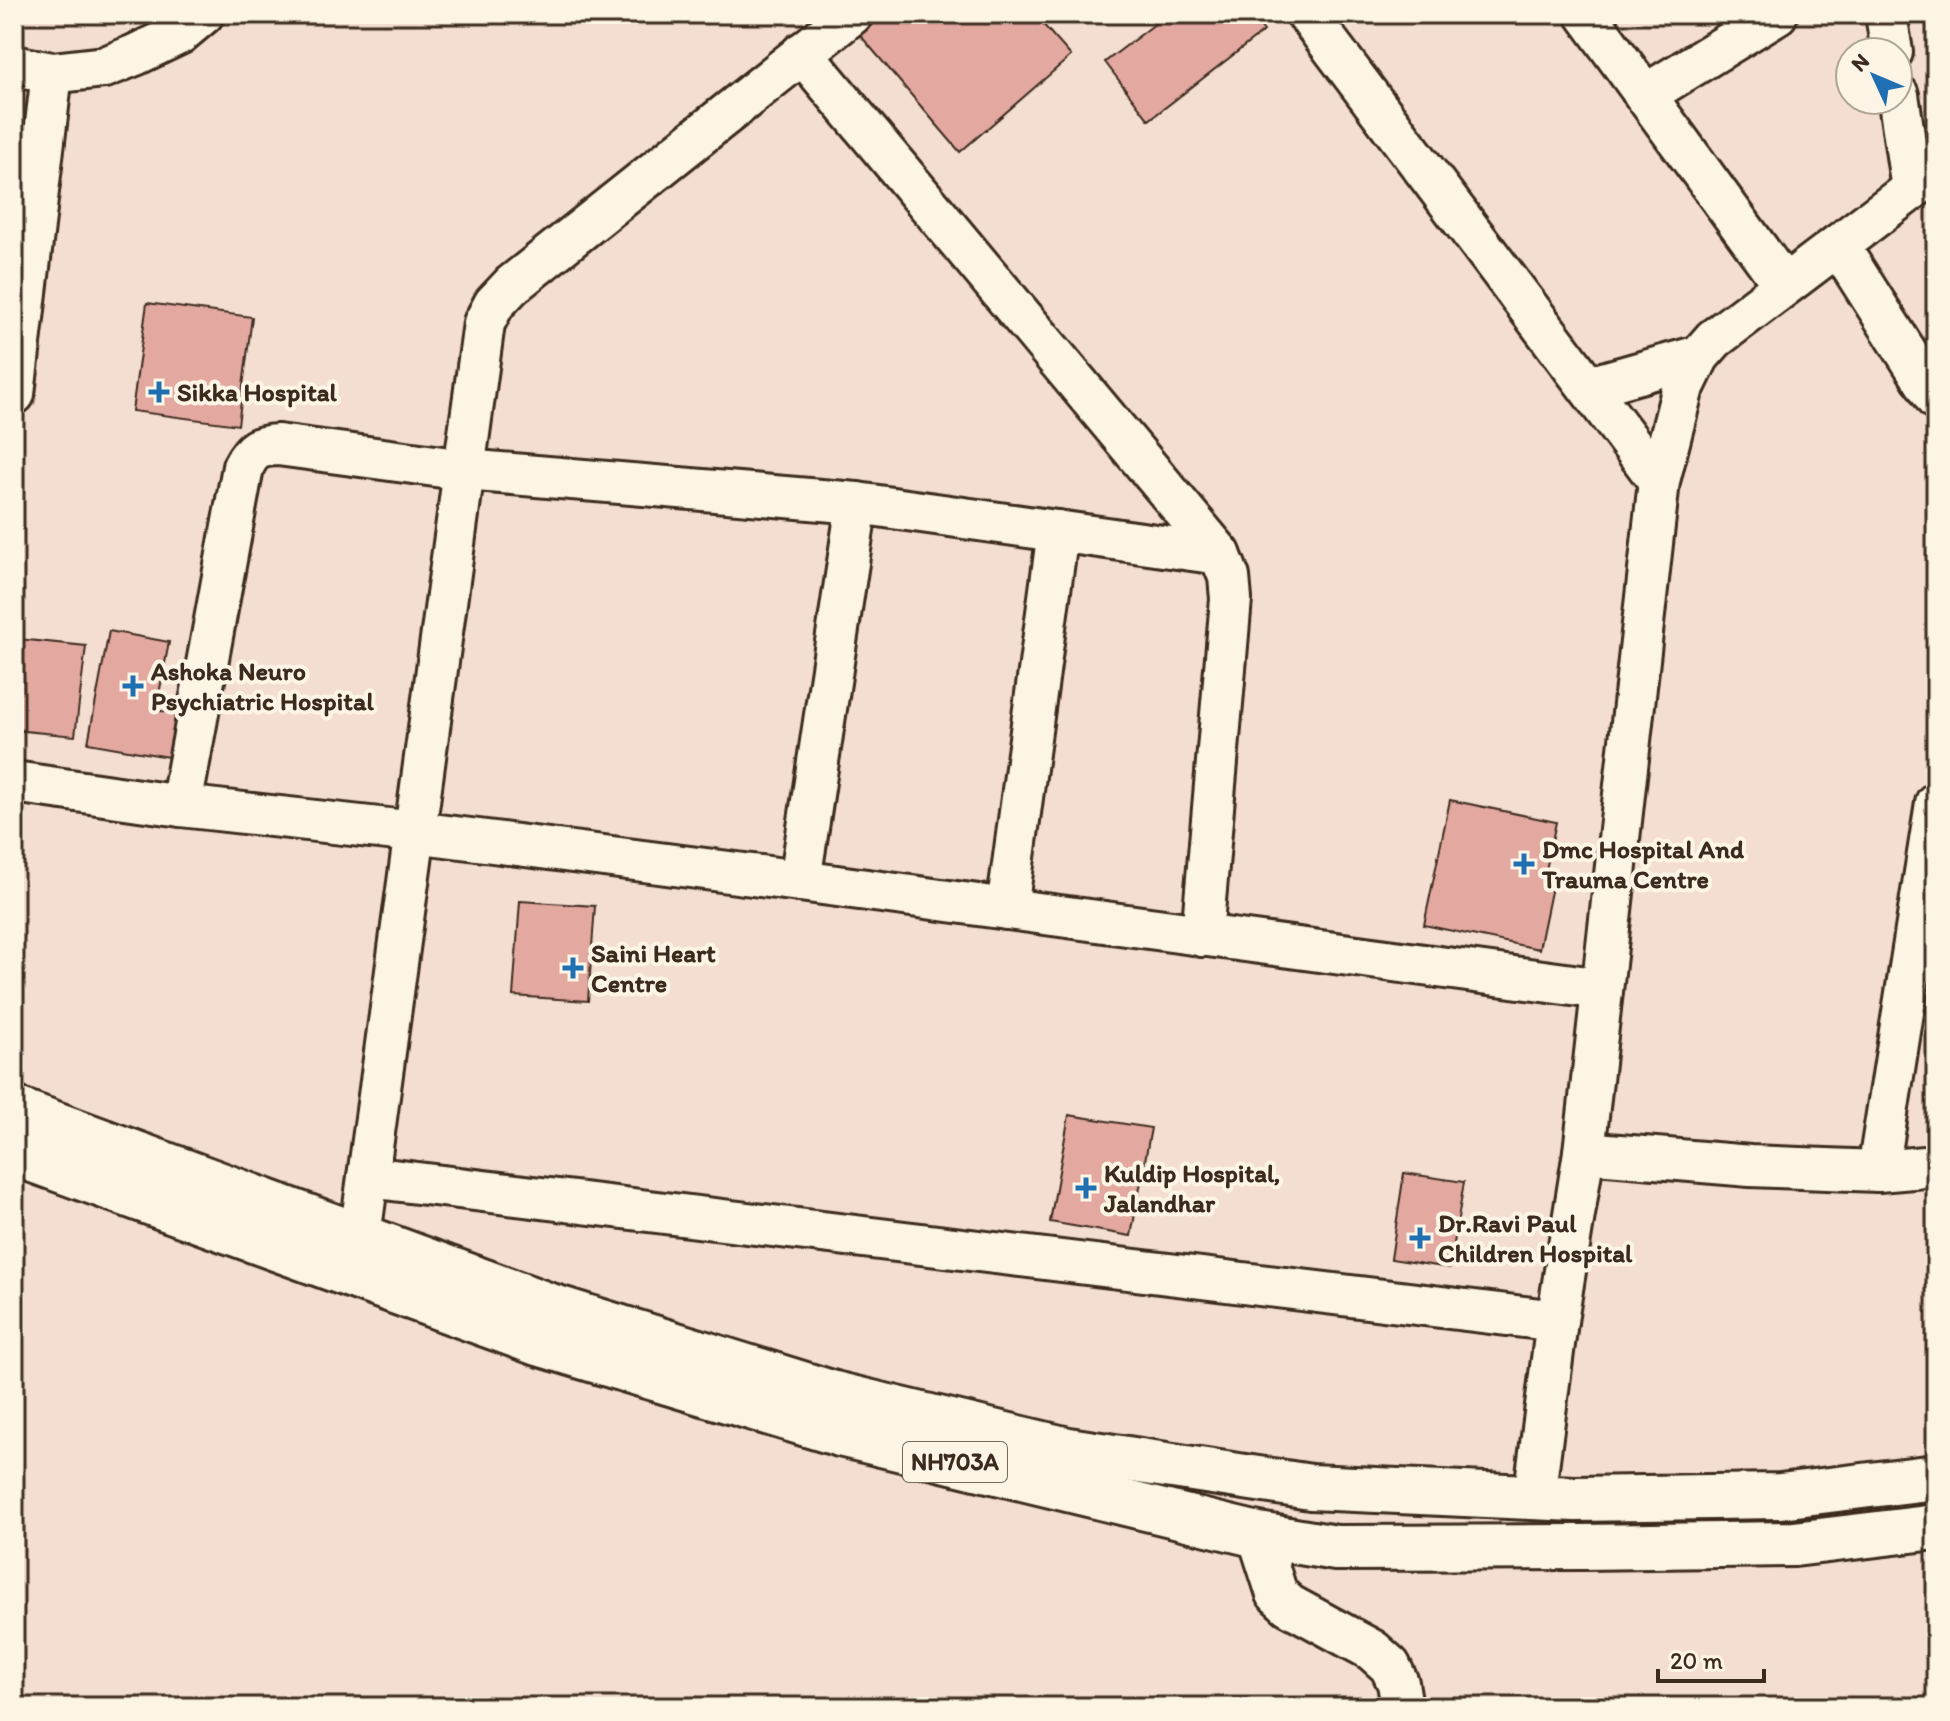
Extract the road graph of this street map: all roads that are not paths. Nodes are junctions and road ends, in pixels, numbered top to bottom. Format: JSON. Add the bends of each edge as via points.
{"nodes":[{"id":1,"x":203,"y":14,"type":"edge"},
{"id":2,"x":852,"y":14,"type":"edge"},
{"id":3,"x":1586,"y":14,"type":"edge"},
{"id":4,"x":1886,"y":14,"type":"edge"},
{"id":5,"x":1770,"y":16,"type":"edge"},
{"id":6,"x":1316,"y":17,"type":"edge"},
{"id":7,"x":1889,"y":36,"type":"edge"},
{"id":8,"x":802,"y":53,"type":"junction"},
{"id":9,"x":33,"y":70,"type":"edge"},
{"id":10,"x":1645,"y":95,"type":"junction"},
{"id":11,"x":1904,"y":116,"type":"edge"},
{"id":12,"x":1924,"y":180,"type":"edge"},
{"id":13,"x":1838,"y":245,"type":"junction"},
{"id":14,"x":1784,"y":285,"type":"junction"},
{"id":15,"x":1699,"y":356,"type":"junction"},
{"id":16,"x":1589,"y":387,"type":"junction"},
{"id":17,"x":14,"y":394,"type":"edge"},
{"id":18,"x":1936,"y":399,"type":"edge"},
{"id":19,"x":465,"y":470,"type":"junction"},
{"id":20,"x":1659,"y":481,"type":"junction"},
{"id":21,"x":857,"y":503,"type":"junction"},
{"id":22,"x":1058,"y":531,"type":"junction"},
{"id":23,"x":1220,"y":554,"type":"junction"},
{"id":24,"x":14,"y":782,"type":"edge"},
{"id":25,"x":1936,"y":803,"type":"edge"},
{"id":26,"x":181,"y":806,"type":"junction"},
{"id":27,"x":415,"y":832,"type":"junction"},
{"id":28,"x":1930,"y":878,"type":"edge"},
{"id":29,"x":800,"y":881,"type":"junction"},
{"id":30,"x":1007,"y":909,"type":"junction"},
{"id":31,"x":1202,"y":936,"type":"junction"},
{"id":32,"x":1602,"y":989,"type":"junction"},
{"id":33,"x":14,"y":1109,"type":"edge"},
{"id":34,"x":1584,"y":1152,"type":"junction"},
{"id":35,"x":14,"y":1153,"type":"edge"},
{"id":36,"x":1936,"y":1166,"type":"edge"},
{"id":37,"x":1878,"y":1171,"type":"junction"},
{"id":38,"x":368,"y":1177,"type":"junction"},
{"id":39,"x":360,"y":1236,"type":"junction"},
{"id":40,"x":1557,"y":1321,"type":"junction"},
{"id":41,"x":1936,"y":1477,"type":"edge"},
{"id":42,"x":1534,"y":1498,"type":"junction"},
{"id":43,"x":1936,"y":1527,"type":"edge"},
{"id":44,"x":1258,"y":1535,"type":"junction"},
{"id":45,"x":1402,"y":1707,"type":"edge"}],
"edges":[{"from":1,"to":9,"type":"street","via":[[179,34],[105,67]]},
{"from":2,"to":8,"type":"street"},
{"from":3,"to":10,"type":"street"},
{"from":4,"to":7,"type":"street"},
{"from":5,"to":10,"type":"street"},
{"from":6,"to":16,"type":"street"},
{"from":8,"to":19,"type":"street","via":[[494,304],[484,323]]},
{"from":8,"to":23,"type":"street"},
{"from":9,"to":17,"type":"street"},
{"from":10,"to":14,"type":"street"},
{"from":11,"to":12,"type":"street"},
{"from":12,"to":13,"type":"street"},
{"from":13,"to":14,"type":"street"},
{"from":13,"to":18,"type":"street"},
{"from":14,"to":15,"type":"street"},
{"from":15,"to":16,"type":"street"},
{"from":15,"to":20,"type":"street","via":[[1682,391]]},
{"from":16,"to":20,"type":"street"},
{"from":19,"to":21,"type":"street"},
{"from":19,"to":26,"type":"street","via":[[278,445],[250,453],[243,467]]},
{"from":19,"to":27,"type":"street"},
{"from":20,"to":32,"type":"street"},
{"from":21,"to":22,"type":"street"},
{"from":21,"to":29,"type":"street"},
{"from":22,"to":23,"type":"street"},
{"from":22,"to":30,"type":"street"},
{"from":23,"to":31,"type":"street","via":[[1231,599]]},
{"from":24,"to":26,"type":"street"},
{"from":25,"to":28,"type":"street"},
{"from":26,"to":27,"type":"street"},
{"from":27,"to":29,"type":"street"},
{"from":27,"to":38,"type":"street"},
{"from":28,"to":37,"type":"street"},
{"from":29,"to":30,"type":"street"},
{"from":30,"to":31,"type":"street"},
{"from":31,"to":32,"type":"street"},
{"from":32,"to":34,"type":"street"},
{"from":33,"to":39,"type":"highway","number":"NH703A"},
{"from":34,"to":37,"type":"street"},
{"from":34,"to":40,"type":"street"},
{"from":35,"to":44,"type":"highway","number":"NH703A","via":[[535,1342],[840,1434]]},
{"from":36,"to":37,"type":"street"},
{"from":38,"to":39,"type":"street"},
{"from":38,"to":40,"type":"street"},
{"from":39,"to":42,"type":"highway","number":"NH703A","via":[[547,1305],[834,1394],[1068,1450],[1311,1487]]},
{"from":40,"to":42,"type":"street"},
{"from":41,"to":42,"type":"highway","number":"NH703A","via":[[1780,1496]]},
{"from":43,"to":44,"type":"highway","number":"NH703A","via":[[1794,1544],[1583,1547],[1336,1548]]},
{"from":44,"to":45,"type":"street","via":[[1277,1594],[1390,1666]]}]}
